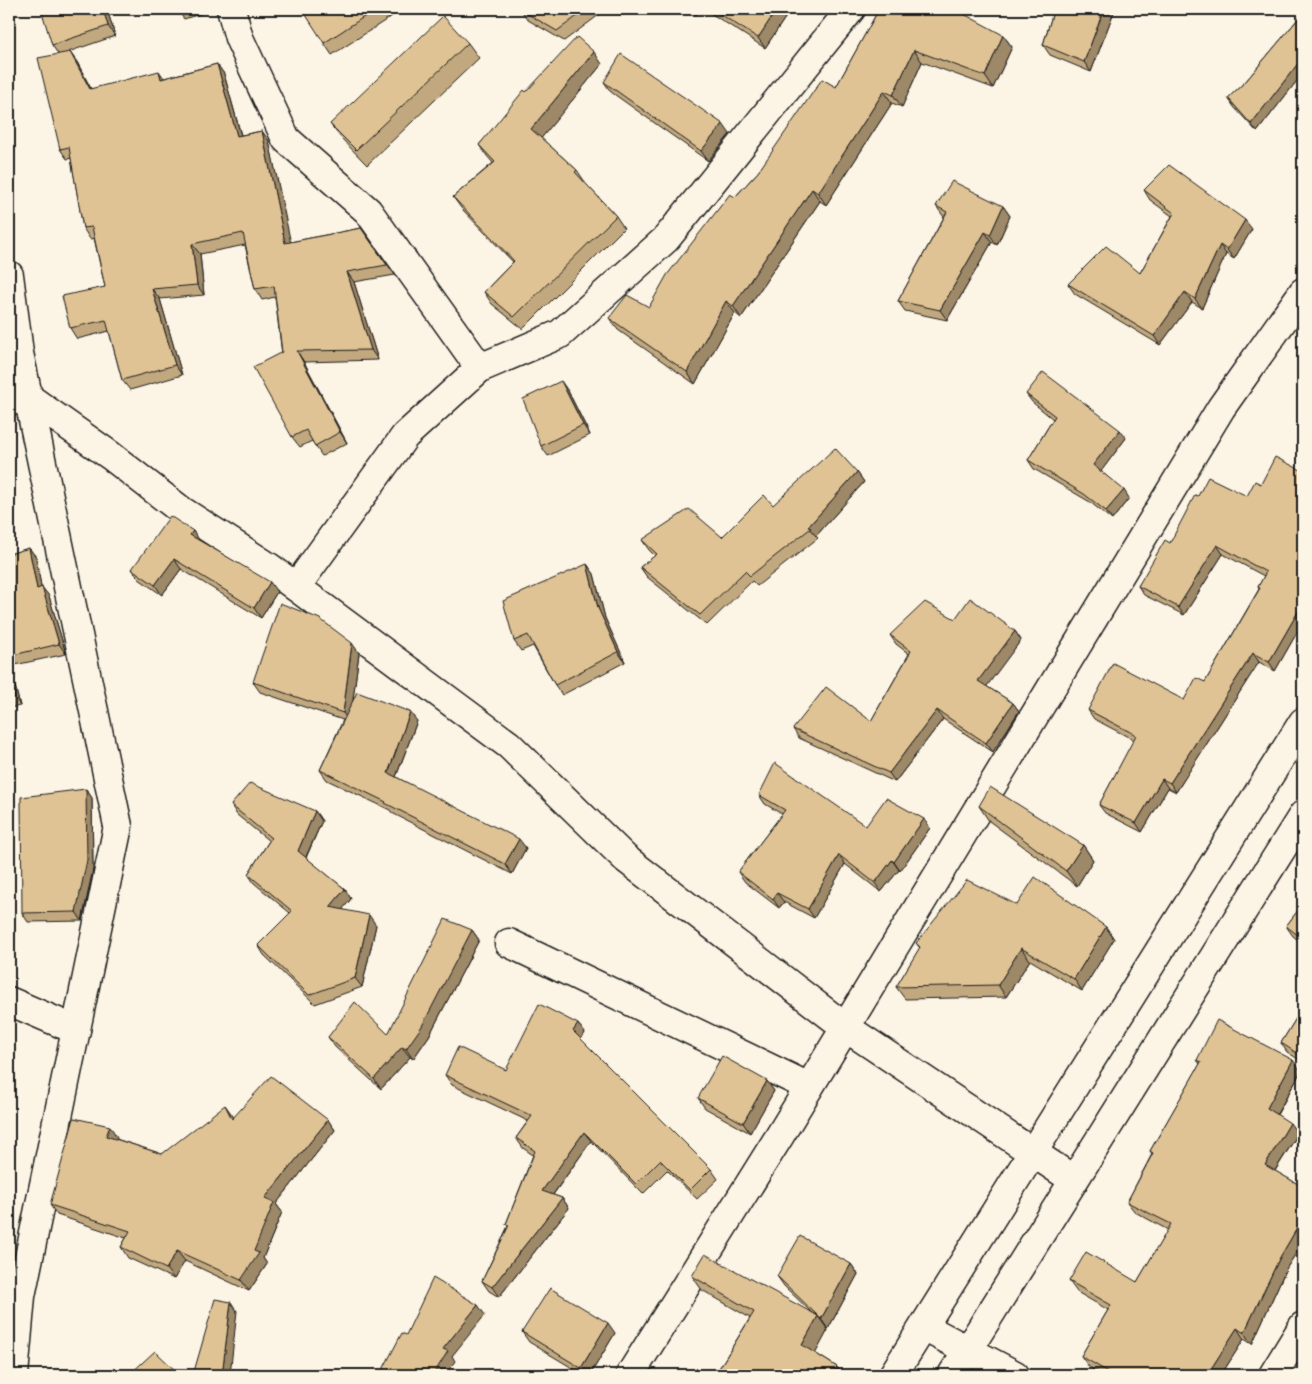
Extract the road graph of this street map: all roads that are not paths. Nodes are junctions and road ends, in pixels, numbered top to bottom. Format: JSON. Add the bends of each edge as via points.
{"nodes":[{"id":1,"x":231,"y":9,"type":"edge"},
{"id":2,"x":851,"y":9,"type":"edge"},
{"id":3,"x":9,"y":275,"type":"edge"},
{"id":4,"x":1303,"y":292,"type":"edge"},
{"id":5,"x":480,"y":368,"type":"junction"},
{"id":6,"x":19,"y":400,"type":"edge"},
{"id":7,"x":296,"y":587,"type":"junction"},
{"id":8,"x":1303,"y":722,"type":"edge"},
{"id":9,"x":1303,"y":815,"type":"edge"},
{"id":10,"x":508,"y":944,"type":"dead end"},
{"id":11,"x":9,"y":1001,"type":"edge"},
{"id":12,"x":845,"y":1027,"type":"junction"},
{"id":13,"x":76,"y":1030,"type":"junction"},
{"id":14,"x":809,"y":1086,"type":"junction"},
{"id":15,"x":1032,"y":1153,"type":"junction"},
{"id":16,"x":1074,"y":1180,"type":"junction"},
{"id":17,"x":1303,"y":1326,"type":"edge"},
{"id":18,"x":924,"y":1327,"type":"junction"},
{"id":19,"x":968,"y":1350,"type":"junction"},
{"id":20,"x":14,"y":1375,"type":"edge"},
{"id":21,"x":630,"y":1375,"type":"edge"},
{"id":22,"x":894,"y":1375,"type":"edge"},
{"id":23,"x":952,"y":1375,"type":"edge"},
{"id":24,"x":1015,"y":1375,"type":"edge"},
{"id":25,"x":1273,"y":1375,"type":"edge"}],
"edges":[{"from":1,"to":5,"type":"street","via":[[239,38],[286,139],[368,212]]},
{"from":2,"to":5,"type":"street","via":[[666,239],[560,334]]},
{"from":3,"to":6,"type":"street","via":[[19,353]]},
{"from":4,"to":12,"type":"street","via":[[1221,408]]},
{"from":5,"to":7,"type":"street","via":[[405,436]]},
{"from":6,"to":7,"type":"street","via":[[111,456],[182,511]]},
{"from":6,"to":13,"type":"street","via":[[118,826]]},
{"from":7,"to":12,"type":"street","via":[[508,745],[626,860]]},
{"from":8,"to":15,"type":"street"},
{"from":9,"to":16,"type":"street"},
{"from":10,"to":14,"type":"street"},
{"from":11,"to":13,"type":"street"},
{"from":12,"to":14,"type":"street"},
{"from":12,"to":15,"type":"street"},
{"from":13,"to":20,"type":"street","via":[[21,1296]]},
{"from":14,"to":21,"type":"street"},
{"from":15,"to":16,"type":"street"},
{"from":15,"to":18,"type":"street"},
{"from":16,"to":19,"type":"street"},
{"from":17,"to":25,"type":"street"},
{"from":18,"to":19,"type":"street"},
{"from":18,"to":22,"type":"street"},
{"from":19,"to":23,"type":"street"},
{"from":19,"to":24,"type":"street"}]}
